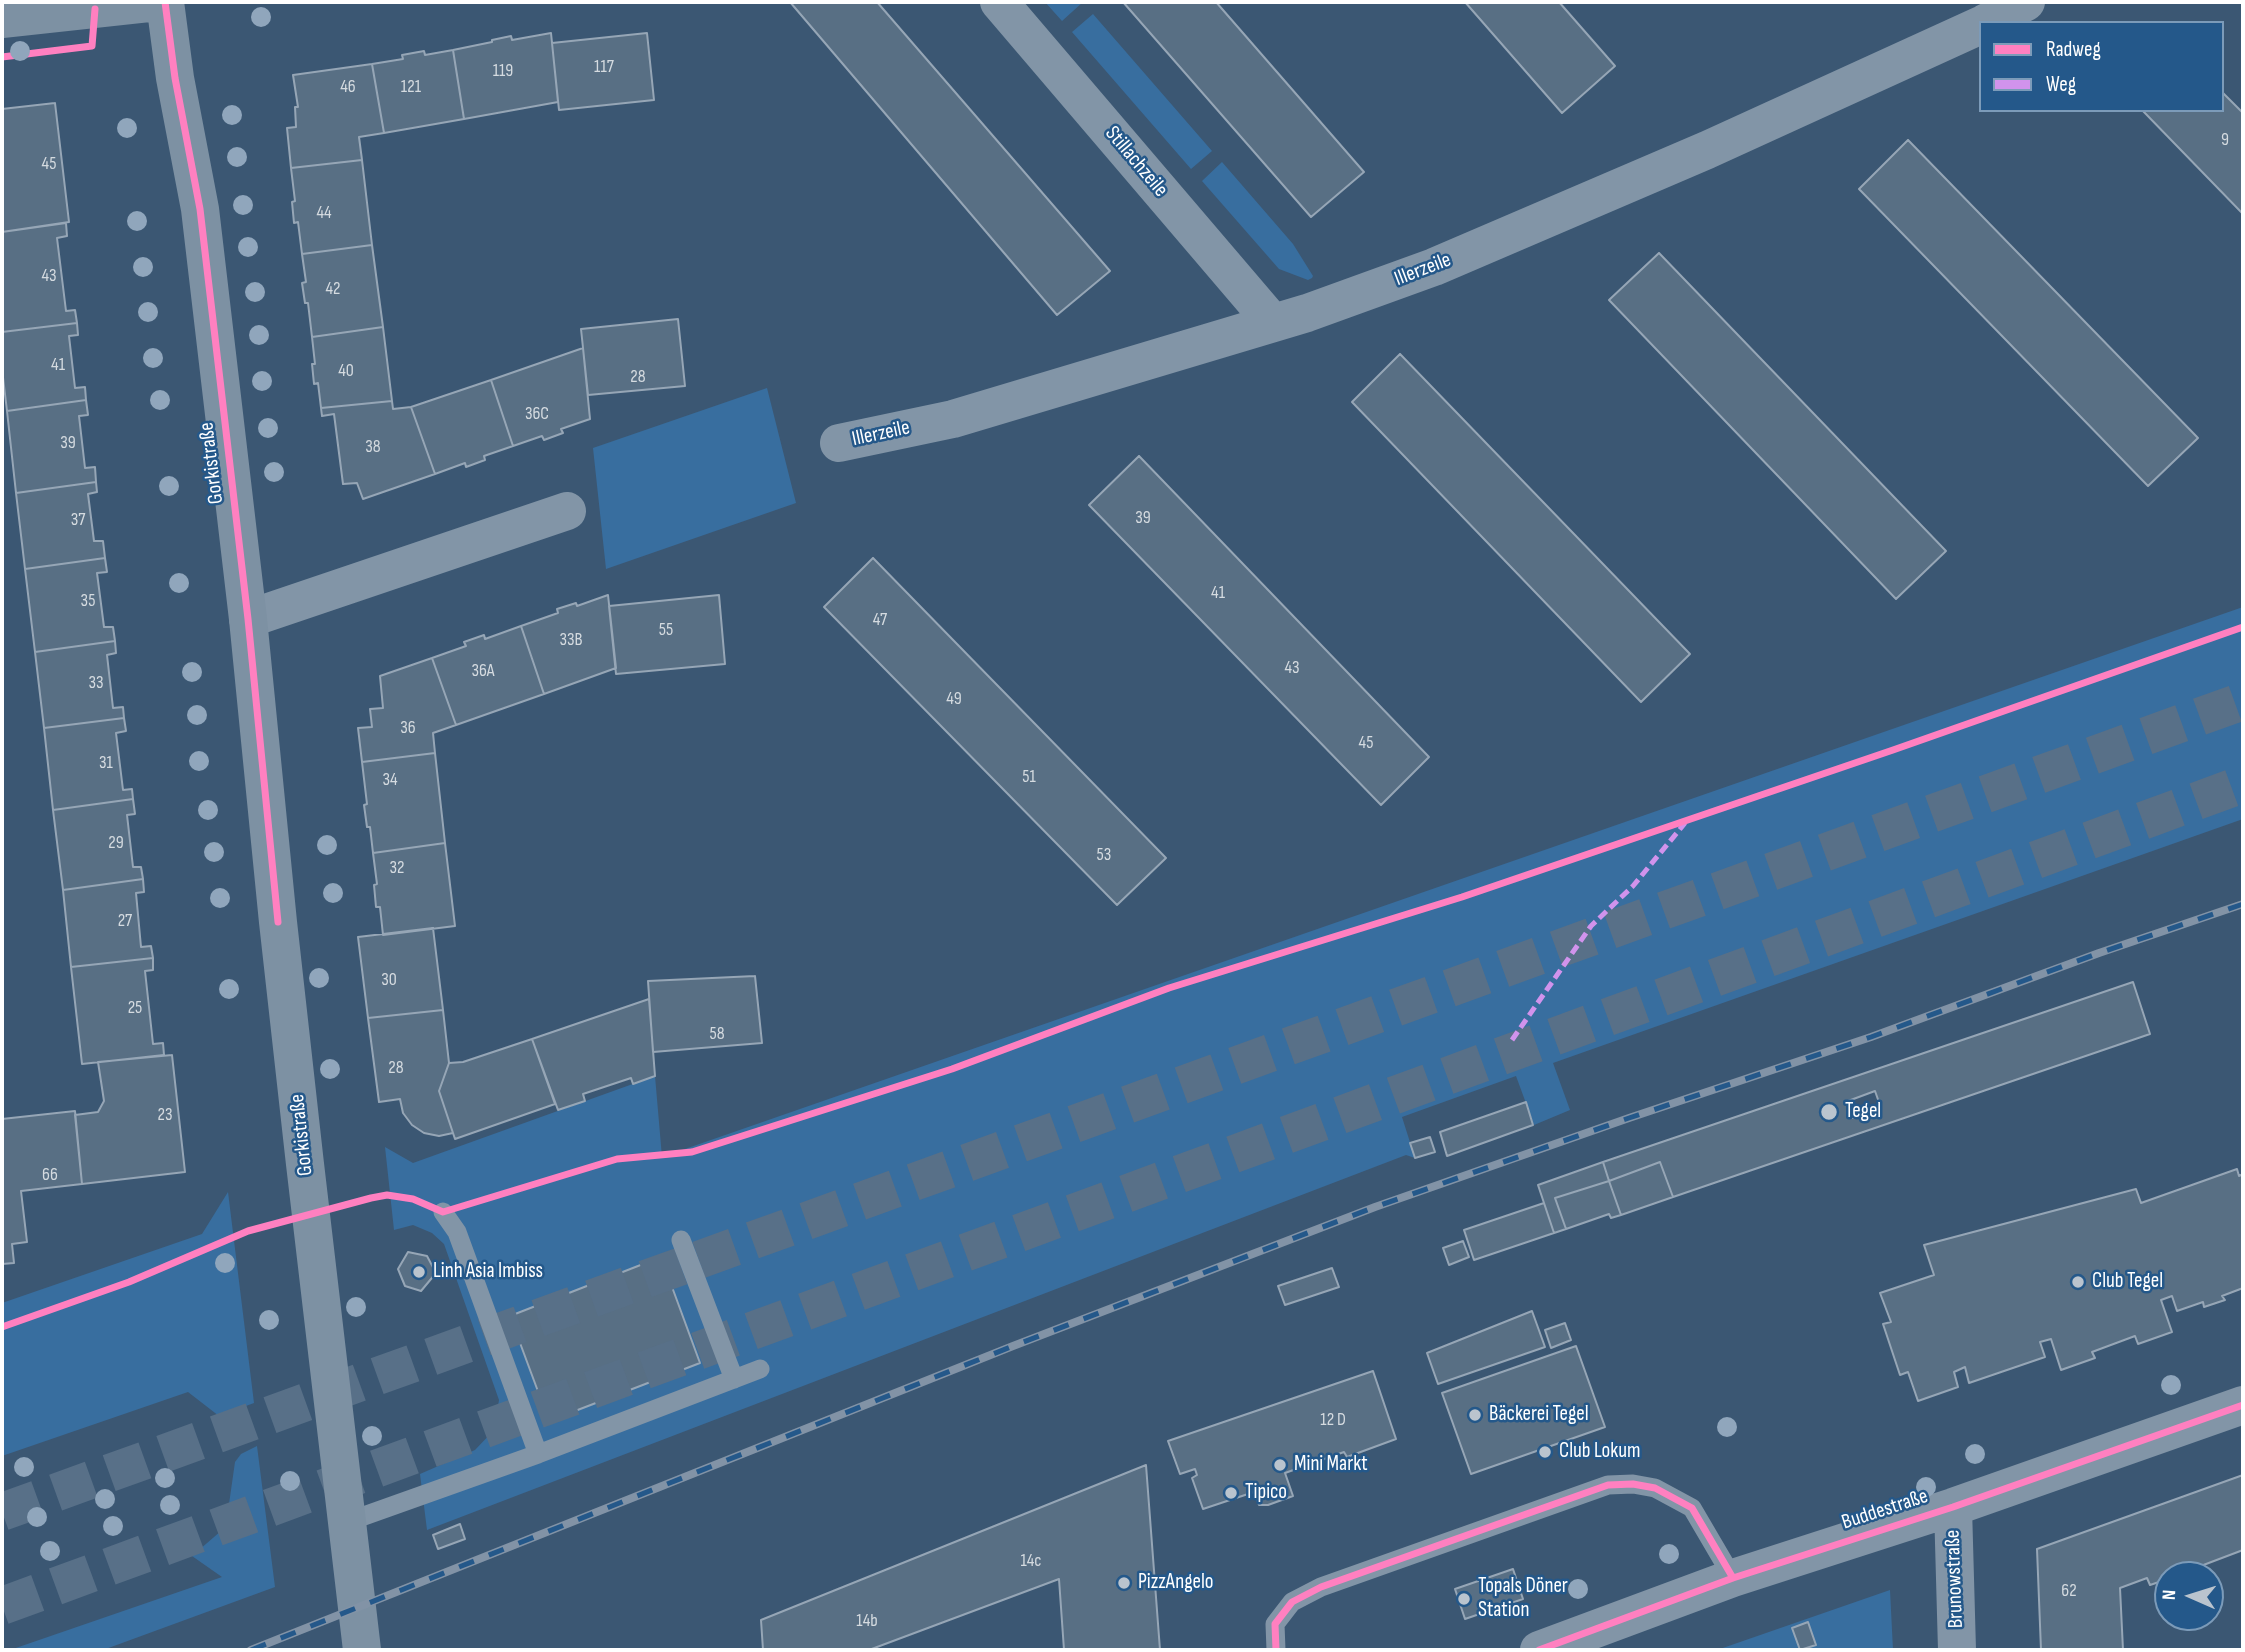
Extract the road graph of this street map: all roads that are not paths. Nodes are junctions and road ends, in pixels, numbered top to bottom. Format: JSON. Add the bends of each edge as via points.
{"nodes":[{"id":1,"x":158,"y":2,"type":"edge"},
{"id":2,"x":165,"y":2,"type":"edge"},
{"id":3,"x":999,"y":2,"type":"edge"},
{"id":4,"x":2026,"y":2,"type":"edge"},
{"id":5,"x":2,"y":19,"type":"edge"},
{"id":6,"x":1989,"y":21,"type":"edge"},
{"id":7,"x":1979,"y":26,"type":"edge"},
{"id":8,"x":1273,"y":323,"type":"junction"},
{"id":9,"x":839,"y":443,"type":"dead end"},
{"id":10,"x":567,"y":511,"type":"dead end"},
{"id":11,"x":248,"y":619,"type":"junction"},
{"id":12,"x":443,"y":1212,"type":"dead end"},
{"id":13,"x":681,"y":1240,"type":"dead end"},
{"id":14,"x":760,"y":1369,"type":"dead end"},
{"id":15,"x":734,"y":1379,"type":"junction"},
{"id":16,"x":2243,"y":1405,"type":"edge"},
{"id":17,"x":538,"y":1454,"type":"junction"},
{"id":18,"x":1953,"y":1507,"type":"junction"},
{"id":19,"x":347,"y":1522,"type":"junction"},
{"id":20,"x":1733,"y":1578,"type":"junction"},
{"id":21,"x":362,"y":1650,"type":"edge"},
{"id":22,"x":1276,"y":1650,"type":"edge"},
{"id":23,"x":1539,"y":1650,"type":"edge"},
{"id":24,"x":1957,"y":1650,"type":"edge"}],
"edges":[{"from":1,"to":5,"type":"main road"},
{"from":2,"to":11,"type":"main road","name":"Gorkistraße","via":[[200,209]]},
{"from":3,"to":8,"type":"street","name":"Stillachzeile"},
{"from":4,"to":6,"type":"street","name":"Illerzeile"},
{"from":7,"to":8,"type":"street","name":"Illerzeile","via":[[1434,267]]},
{"from":8,"to":9,"type":"street","name":"Illerzeile","via":[[953,419]]},
{"from":10,"to":11,"type":"street"},
{"from":11,"to":19,"type":"main road","name":"Gorkistraße"},
{"from":12,"to":17,"type":"lane","via":[[457,1232]]},
{"from":13,"to":15,"type":"lane"},
{"from":14,"to":15,"type":"lane"},
{"from":15,"to":17,"type":"lane"},
{"from":16,"to":18,"type":"street","name":"Buddestraße"},
{"from":17,"to":19,"type":"lane"},
{"from":18,"to":20,"type":"street","name":"Buddestraße"},
{"from":18,"to":24,"type":"street","name":"Brunowstraße"},
{"from":19,"to":21,"type":"main road","name":"Gorkistraße"},
{"from":20,"to":22,"type":"lane","via":[[1692,1508],[1655,1488],[1608,1485],[1321,1587],[1292,1602],[1275,1624]]},
{"from":20,"to":23,"type":"street","name":"Buddestraße"}]}
